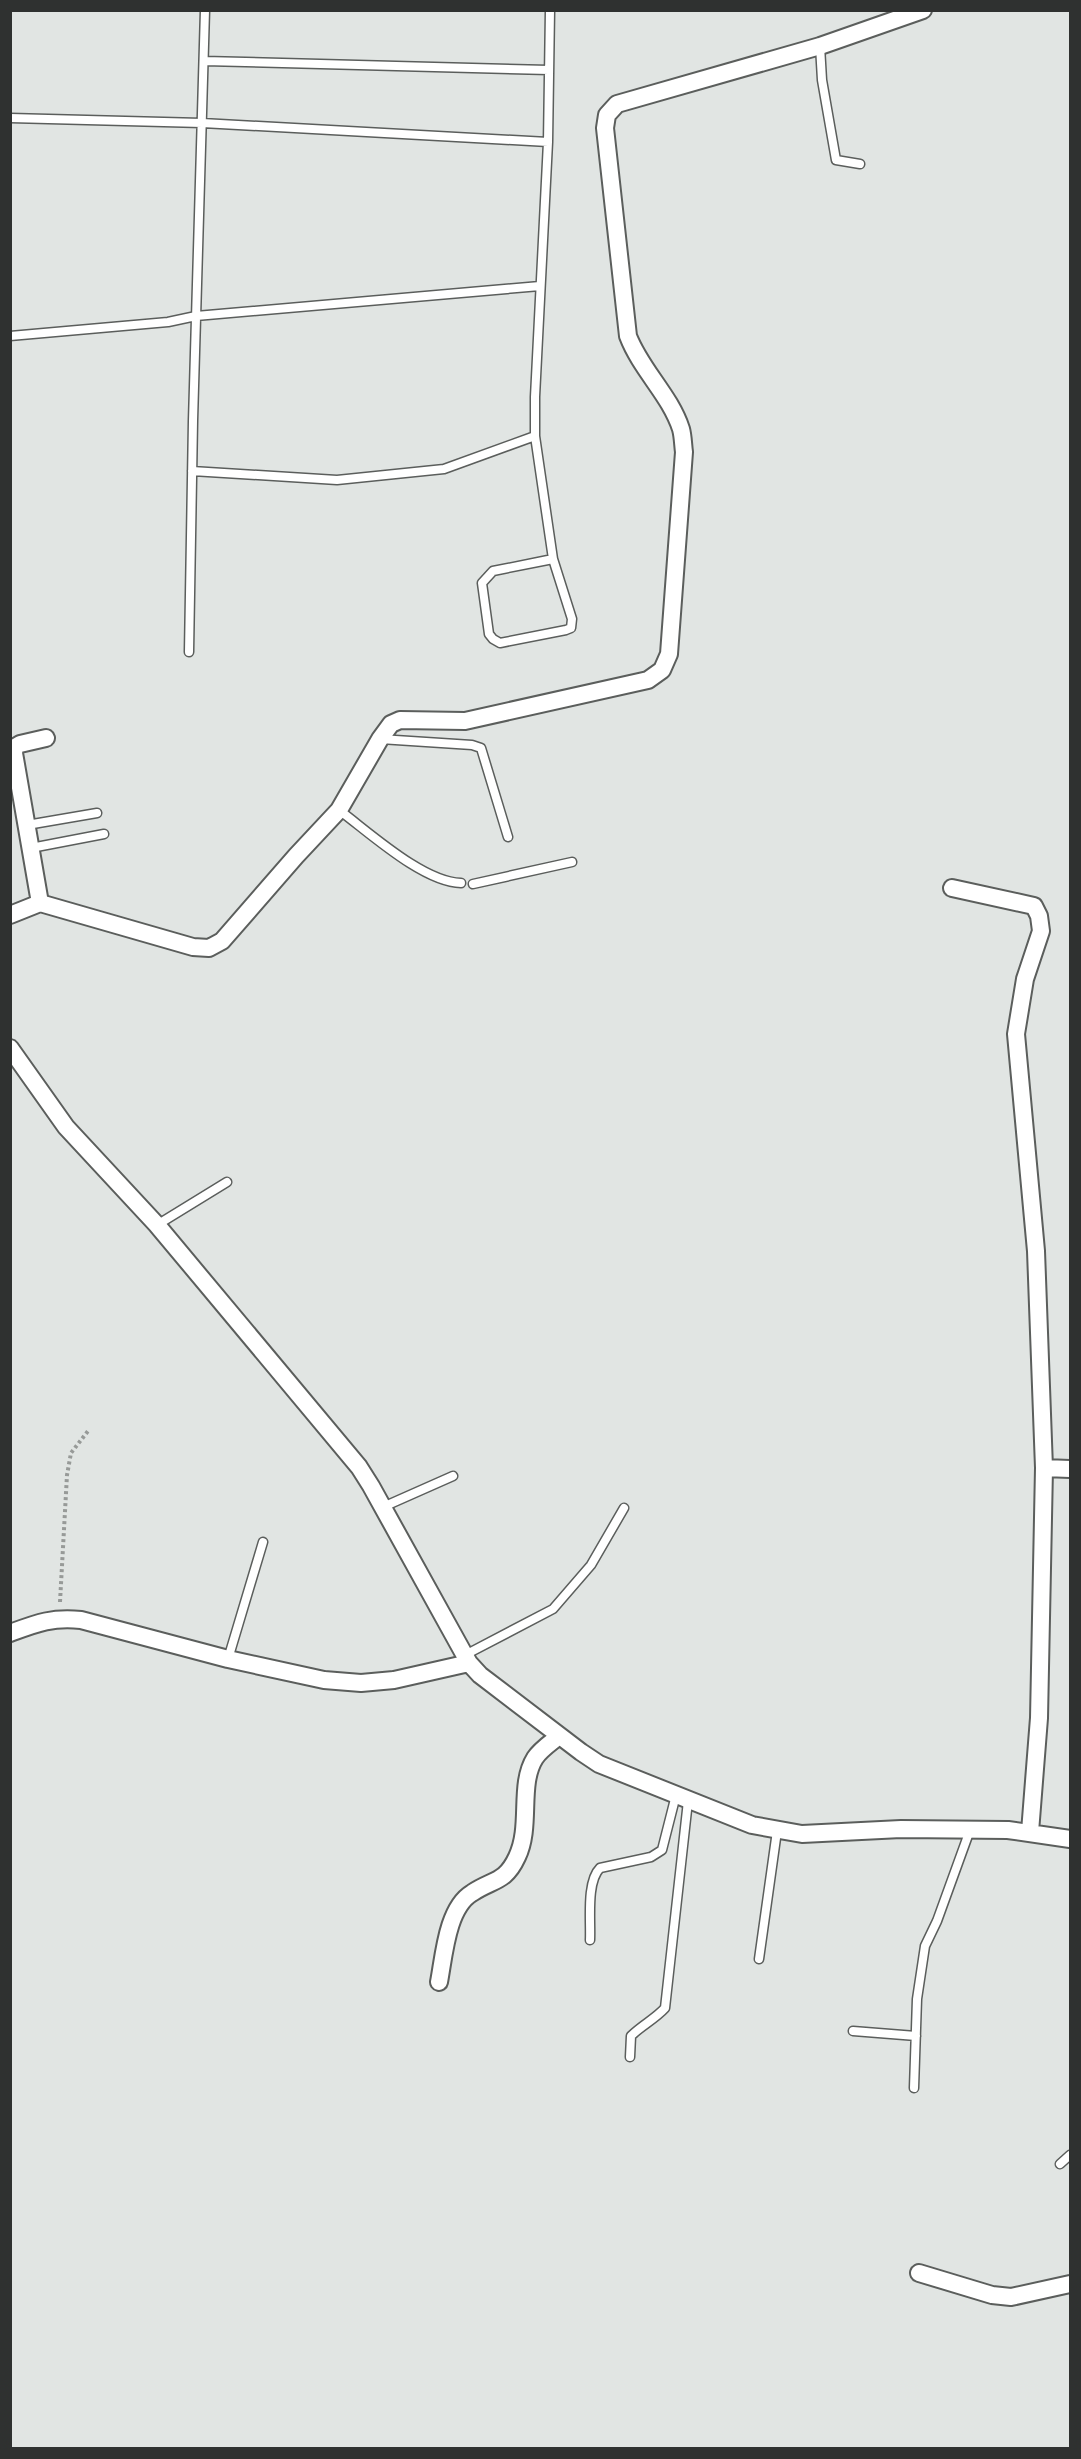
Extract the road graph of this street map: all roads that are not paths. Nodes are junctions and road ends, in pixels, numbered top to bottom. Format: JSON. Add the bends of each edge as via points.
{"nodes":[{"id":1,"x":205,"y":10,"type":"edge"},
{"id":2,"x":550,"y":10,"type":"edge"},
{"id":3,"x":923,"y":10,"type":"edge"},
{"id":4,"x":820,"y":46,"type":"junction"},
{"id":5,"x":204,"y":61,"type":"junction"},
{"id":6,"x":549,"y":70,"type":"junction"},
{"id":7,"x":10,"y":118,"type":"edge"},
{"id":8,"x":202,"y":123,"type":"junction"},
{"id":9,"x":548,"y":142,"type":"junction"},
{"id":10,"x":860,"y":164,"type":"dead end"},
{"id":11,"x":540,"y":286,"type":"junction"},
{"id":12,"x":196,"y":316,"type":"junction"},
{"id":13,"x":10,"y":336,"type":"edge"},
{"id":14,"x":535,"y":436,"type":"junction"},
{"id":15,"x":192,"y":471,"type":"junction"},
{"id":16,"x":553,"y":559,"type":"junction"},
{"id":17,"x":189,"y":652,"type":"dead end"},
{"id":18,"x":46,"y":738,"type":"dead end"},
{"id":19,"x":380,"y":739,"type":"junction"},
{"id":20,"x":339,"y":810,"type":"junction"},
{"id":21,"x":98,"y":813,"type":"dead end"},
{"id":22,"x":27,"y":825,"type":"junction"},
{"id":23,"x":104,"y":834,"type":"dead end"},
{"id":24,"x":508,"y":837,"type":"dead end"},
{"id":25,"x":31,"y":848,"type":"junction"},
{"id":26,"x":572,"y":862,"type":"dead end"},
{"id":27,"x":461,"y":883,"type":"dead end"},
{"id":28,"x":472,"y":884,"type":"dead end"},
{"id":29,"x":952,"y":888,"type":"dead end"},
{"id":30,"x":40,"y":903,"type":"junction"},
{"id":31,"x":10,"y":915,"type":"edge"},
{"id":32,"x":10,"y":1048,"type":"edge"},
{"id":33,"x":227,"y":1182,"type":"dead end"},
{"id":34,"x":157,"y":1225,"type":"junction"},
{"id":35,"x":1044,"y":1468,"type":"junction"},
{"id":36,"x":1071,"y":1469,"type":"edge"},
{"id":37,"x":453,"y":1476,"type":"dead end"},
{"id":38,"x":383,"y":1507,"type":"junction"},
{"id":39,"x":624,"y":1508,"type":"dead end"},
{"id":40,"x":264,"y":1542,"type":"dead end"},
{"id":41,"x":10,"y":1634,"type":"edge"},
{"id":42,"x":228,"y":1659,"type":"junction"},
{"id":43,"x":467,"y":1659,"type":"junction"},
{"id":44,"x":559,"y":1736,"type":"junction"},
{"id":45,"x":682,"y":1798,"type":"junction"},
{"id":46,"x":970,"y":1829,"type":"junction"},
{"id":47,"x":777,"y":1831,"type":"junction"},
{"id":48,"x":1030,"y":1832,"type":"junction"},
{"id":49,"x":1071,"y":1839,"type":"edge"},
{"id":50,"x":590,"y":1940,"type":"dead end"},
{"id":51,"x":759,"y":1959,"type":"dead end"},
{"id":52,"x":439,"y":1982,"type":"dead end"},
{"id":53,"x":853,"y":2031,"type":"dead end"},
{"id":54,"x":916,"y":2036,"type":"junction"},
{"id":55,"x":630,"y":2057,"type":"dead end"},
{"id":56,"x":914,"y":2088,"type":"dead end"},
{"id":57,"x":1071,"y":2155,"type":"edge"},
{"id":58,"x":1060,"y":2164,"type":"dead end"},
{"id":59,"x":919,"y":2273,"type":"dead end"},
{"id":60,"x":1071,"y":2284,"type":"edge"}],
"edges":[{"from":1,"to":5,"type":"lane"},
{"from":2,"to":6,"type":"lane"},
{"from":3,"to":4,"type":"street"},
{"from":4,"to":10,"type":"lane","via":[[836,160]]},
{"from":4,"to":19,"type":"street","via":[[617,105],[607,115],[605,128],[628,336],[635,355],[682,431],[684,452],[669,654],[662,670],[648,680],[489,717],[442,723],[400,720],[391,724]]},
{"from":5,"to":6,"type":"lane"},
{"from":5,"to":8,"type":"lane"},
{"from":6,"to":9,"type":"lane"},
{"from":7,"to":8,"type":"lane"},
{"from":8,"to":9,"type":"lane"},
{"from":8,"to":12,"type":"lane"},
{"from":9,"to":11,"type":"lane"},
{"from":11,"to":12,"type":"lane"},
{"from":11,"to":14,"type":"lane"},
{"from":12,"to":13,"type":"lane"},
{"from":12,"to":15,"type":"lane"},
{"from":14,"to":15,"type":"lane","via":[[444,469],[349,479]]},
{"from":14,"to":16,"type":"lane"},
{"from":15,"to":17,"type":"lane"},
{"from":16,"to":16,"type":"lane","via":[[487,576],[482,583],[493,639],[500,643],[571,628],[572,619]]},
{"from":18,"to":22,"type":"street","via":[[15,747]]},
{"from":19,"to":20,"type":"street"},
{"from":19,"to":24,"type":"lane","via":[[481,748]]},
{"from":20,"to":27,"type":"lane","via":[[437,879]]},
{"from":20,"to":30,"type":"street","via":[[222,941],[208,948]]},
{"from":21,"to":22,"type":"lane"},
{"from":22,"to":25,"type":"street"},
{"from":23,"to":25,"type":"lane"},
{"from":25,"to":30,"type":"street"},
{"from":26,"to":28,"type":"lane"},
{"from":29,"to":35,"type":"street","via":[[1034,906],[1039,916],[1041,931],[1025,980],[1016,1034],[1036,1251]]},
{"from":30,"to":31,"type":"street"},
{"from":32,"to":34,"type":"street","via":[[66,1127]]},
{"from":33,"to":34,"type":"lane"},
{"from":34,"to":38,"type":"street","via":[[359,1467]]},
{"from":35,"to":36,"type":"street"},
{"from":35,"to":48,"type":"street","via":[[1039,1718]]},
{"from":37,"to":38,"type":"lane"},
{"from":38,"to":43,"type":"street"},
{"from":39,"to":43,"type":"lane","via":[[591,1564],[553,1609]]},
{"from":40,"to":42,"type":"lane"},
{"from":41,"to":42,"type":"street","via":[[38,1622],[81,1620]]},
{"from":42,"to":43,"type":"street","via":[[324,1680],[361,1683],[394,1680]]},
{"from":43,"to":44,"type":"street","via":[[480,1676]]},
{"from":44,"to":45,"type":"street","via":[[600,1764]]},
{"from":44,"to":52,"type":"street","via":[[536,1756],[530,1769],[525,1834],[509,1872],[498,1882],[470,1893],[450,1924]]},
{"from":45,"to":47,"type":"street"},
{"from":45,"to":50,"type":"lane","via":[[662,1850],[651,1857],[600,1868],[595,1874]]},
{"from":45,"to":55,"type":"lane","via":[[665,2008],[631,2036]]},
{"from":46,"to":47,"type":"street"},
{"from":46,"to":48,"type":"street"},
{"from":46,"to":54,"type":"lane","via":[[925,1946]]},
{"from":47,"to":51,"type":"lane"},
{"from":48,"to":49,"type":"street"},
{"from":53,"to":54,"type":"lane"},
{"from":54,"to":56,"type":"lane"},
{"from":57,"to":58,"type":"lane"},
{"from":59,"to":60,"type":"street","via":[[1011,2297]]}]}
